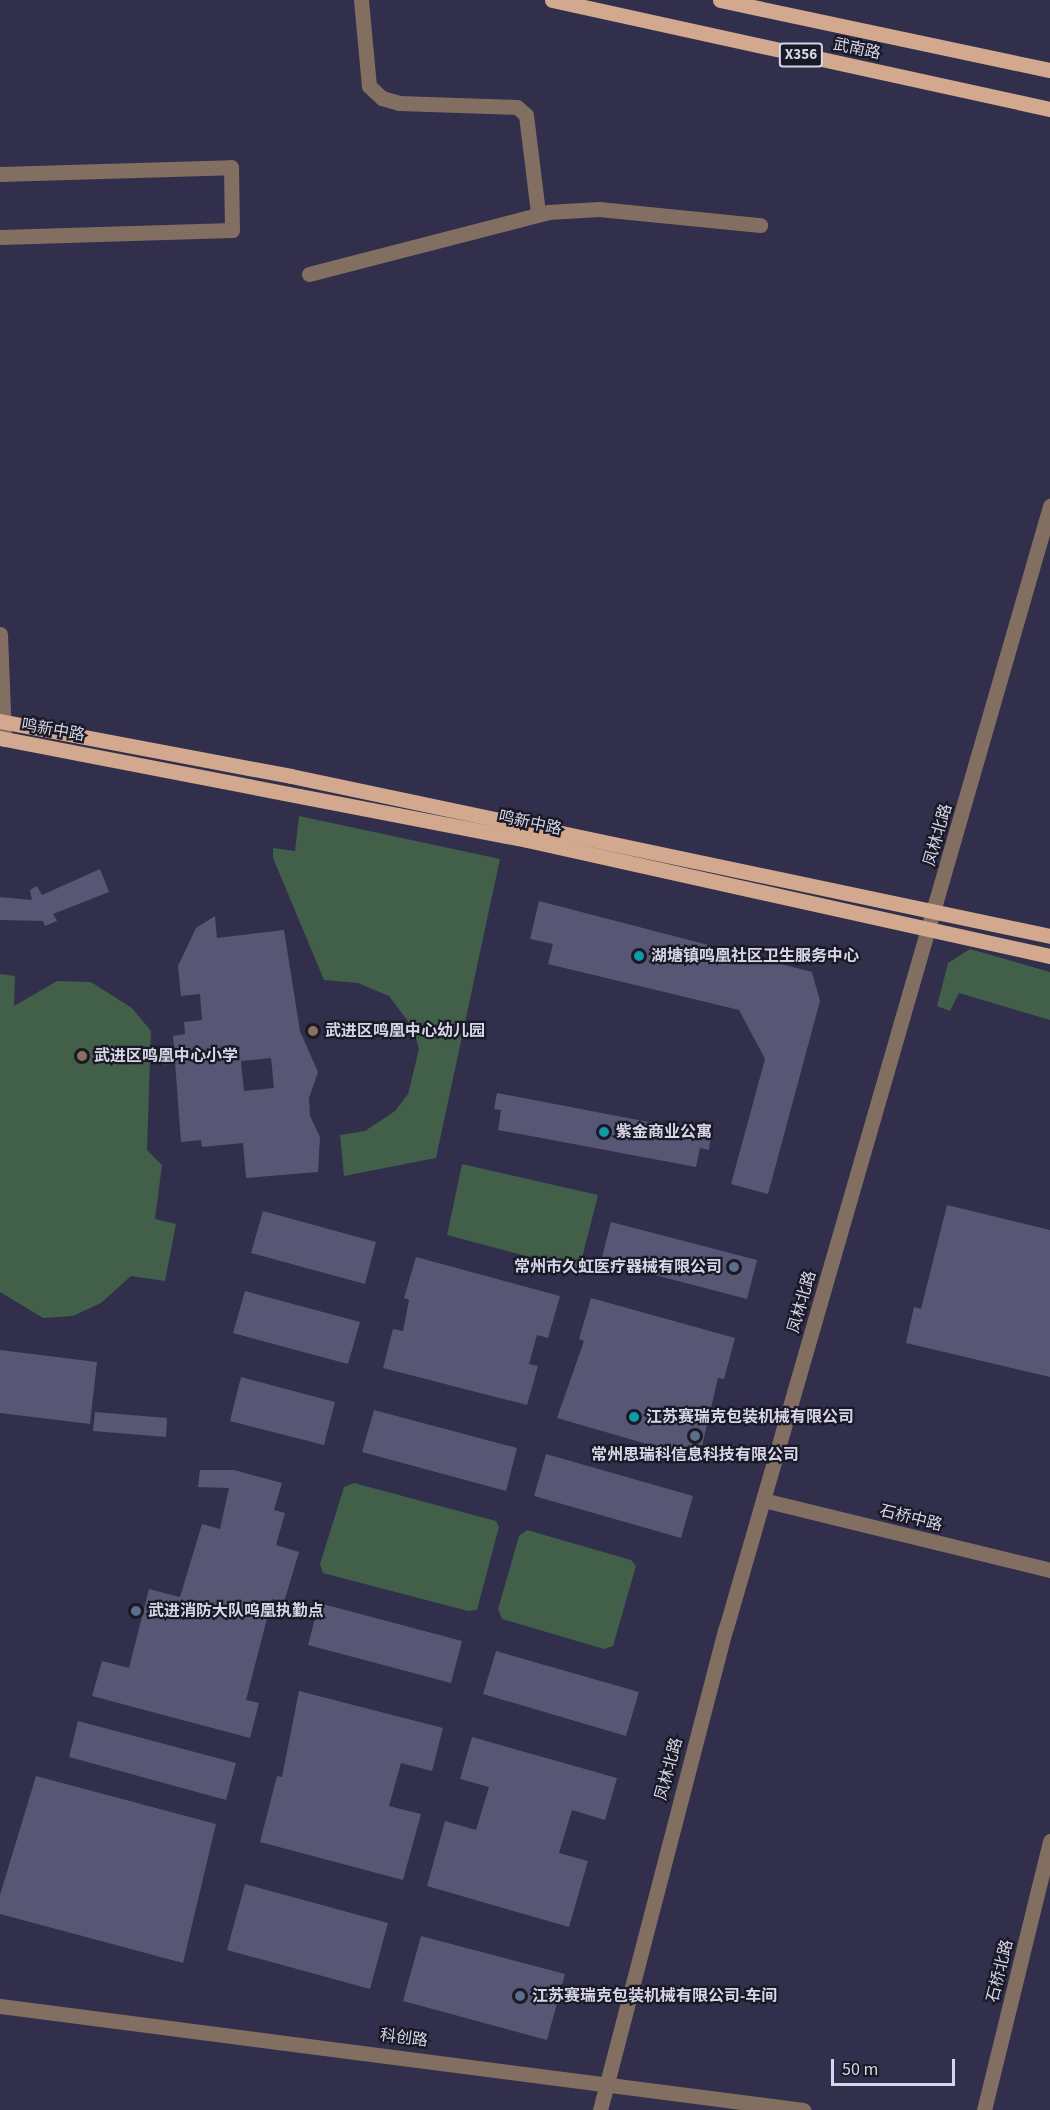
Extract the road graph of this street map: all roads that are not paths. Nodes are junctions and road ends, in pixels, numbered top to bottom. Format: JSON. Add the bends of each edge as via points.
{"nodes":[{"id":1,"x":361,"y":0,"type":"edge"},
{"id":2,"x":552,"y":0,"type":"edge"},
{"id":3,"x":720,"y":0,"type":"edge"},
{"id":4,"x":1050,"y":70,"type":"edge"},
{"id":5,"x":1050,"y":109,"type":"edge"},
{"id":6,"x":0,"y":174,"type":"edge"},
{"id":7,"x":538,"y":213,"type":"junction"},
{"id":8,"x":760,"y":225,"type":"dead end"},
{"id":9,"x":0,"y":237,"type":"edge"},
{"id":10,"x":309,"y":274,"type":"dead end"},
{"id":11,"x":1050,"y":506,"type":"edge"},
{"id":12,"x":0,"y":634,"type":"edge"},
{"id":13,"x":2,"y":721,"type":"edge"},
{"id":14,"x":2,"y":739,"type":"edge"},
{"id":15,"x":935,"y":909,"type":"junction"},
{"id":16,"x":930,"y":928,"type":"junction"},
{"id":17,"x":1050,"y":936,"type":"edge"},
{"id":18,"x":1050,"y":956,"type":"edge"},
{"id":19,"x":763,"y":1500,"type":"junction"},
{"id":20,"x":1050,"y":1570,"type":"edge"},
{"id":21,"x":1050,"y":1841,"type":"edge"},
{"id":22,"x":0,"y":2006,"type":"edge"},
{"id":23,"x":605,"y":2082,"type":"junction"},
{"id":24,"x":600,"y":2110,"type":"edge"},
{"id":25,"x":803,"y":2110,"type":"edge"},
{"id":26,"x":984,"y":2110,"type":"edge"}],
"edges":[{"from":1,"to":7,"type":"street","via":[[369,87],[382,98],[399,103],[517,107],[526,115]]},
{"from":2,"to":5,"type":"main road","name":"武南路","number":"X356"},
{"from":3,"to":4,"type":"main road","name":"武南路","number":"X356"},
{"from":6,"to":9,"type":"street","via":[[231,167],[232,230]]},
{"from":7,"to":8,"type":"street","via":[[599,209]]},
{"from":7,"to":10,"type":"street"},
{"from":11,"to":15,"type":"street","name":"凤林北路"},
{"from":12,"to":13,"type":"street"},
{"from":13,"to":14,"type":"street"},
{"from":13,"to":15,"type":"main road","name":"鸣新中路"},
{"from":14,"to":16,"type":"main road","name":"鸣新中路","via":[[526,840]]},
{"from":15,"to":16,"type":"street","name":"凤林北路"},
{"from":15,"to":17,"type":"main road","name":"鸣新中路"},
{"from":16,"to":18,"type":"main road","name":"鸣新中路"},
{"from":16,"to":19,"type":"street","name":"凤林北路"},
{"from":19,"to":20,"type":"street","name":"石桥中路"},
{"from":19,"to":23,"type":"street","name":"凤林北路"},
{"from":21,"to":26,"type":"street","name":"石桥北路"},
{"from":22,"to":23,"type":"street","name":"科创路"},
{"from":23,"to":24,"type":"street","name":"凤林北路"},
{"from":23,"to":25,"type":"street","name":"科创路"}]}
